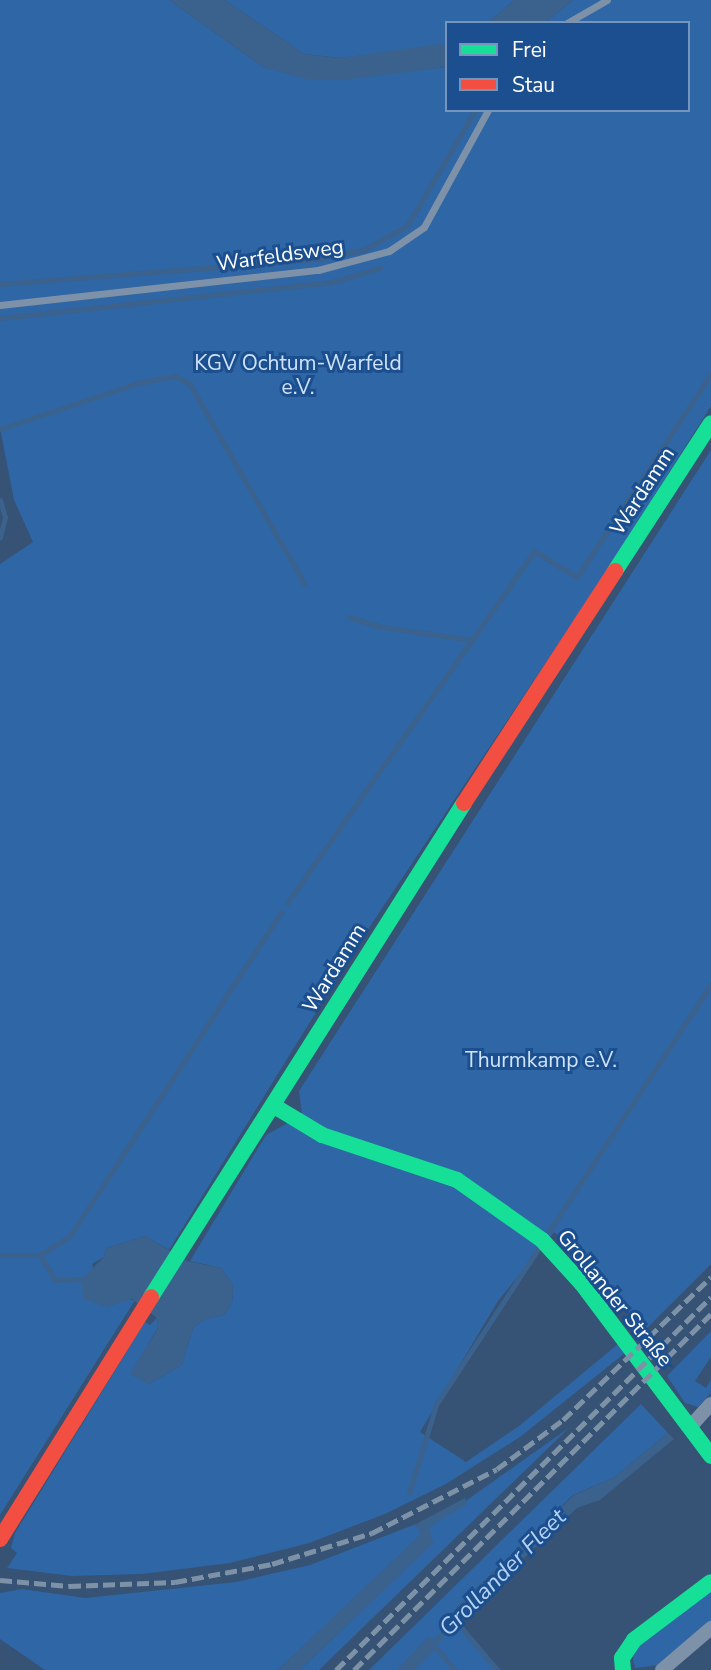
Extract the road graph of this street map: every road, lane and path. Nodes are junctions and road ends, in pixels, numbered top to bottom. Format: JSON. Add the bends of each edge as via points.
{"nodes":[{"id":1,"x":607,"y":0,"type":"edge"},
{"id":2,"x":570,"y":21,"type":"edge"},
{"id":3,"x":487,"y":112,"type":"edge"},
{"id":4,"x":0,"y":305,"type":"edge"},
{"id":5,"x":711,"y":423,"type":"edge"},
{"id":6,"x":274,"y":1106,"type":"junction"},
{"id":7,"x":711,"y":1404,"type":"edge"},
{"id":8,"x":690,"y":1427,"type":"junction"},
{"id":9,"x":711,"y":1456,"type":"edge"},
{"id":10,"x":0,"y":1539,"type":"edge"},
{"id":11,"x":711,"y":1582,"type":"edge"},
{"id":12,"x":711,"y":1628,"type":"edge"},
{"id":13,"x":623,"y":1670,"type":"edge"},
{"id":14,"x":662,"y":1670,"type":"edge"}],
"edges":[{"from":1,"to":2,"type":"lane"},
{"from":3,"to":4,"type":"lane","name":"Warfeldsweg","via":[[424,227],[389,251],[318,270]]},
{"from":5,"to":6,"type":"street","name":"Wardamm","via":[[362,960]]},
{"from":6,"to":8,"type":"street","name":"Grollander Straße","via":[[322,1135],[457,1180],[542,1240],[582,1284]]},
{"from":6,"to":10,"type":"street","name":"Wardamm"},
{"from":7,"to":8,"type":"street"},
{"from":8,"to":9,"type":"street","name":"Grollander Straße"},
{"from":11,"to":13,"type":"street","via":[[634,1640],[622,1658]]},
{"from":12,"to":14,"type":"street"}]}
